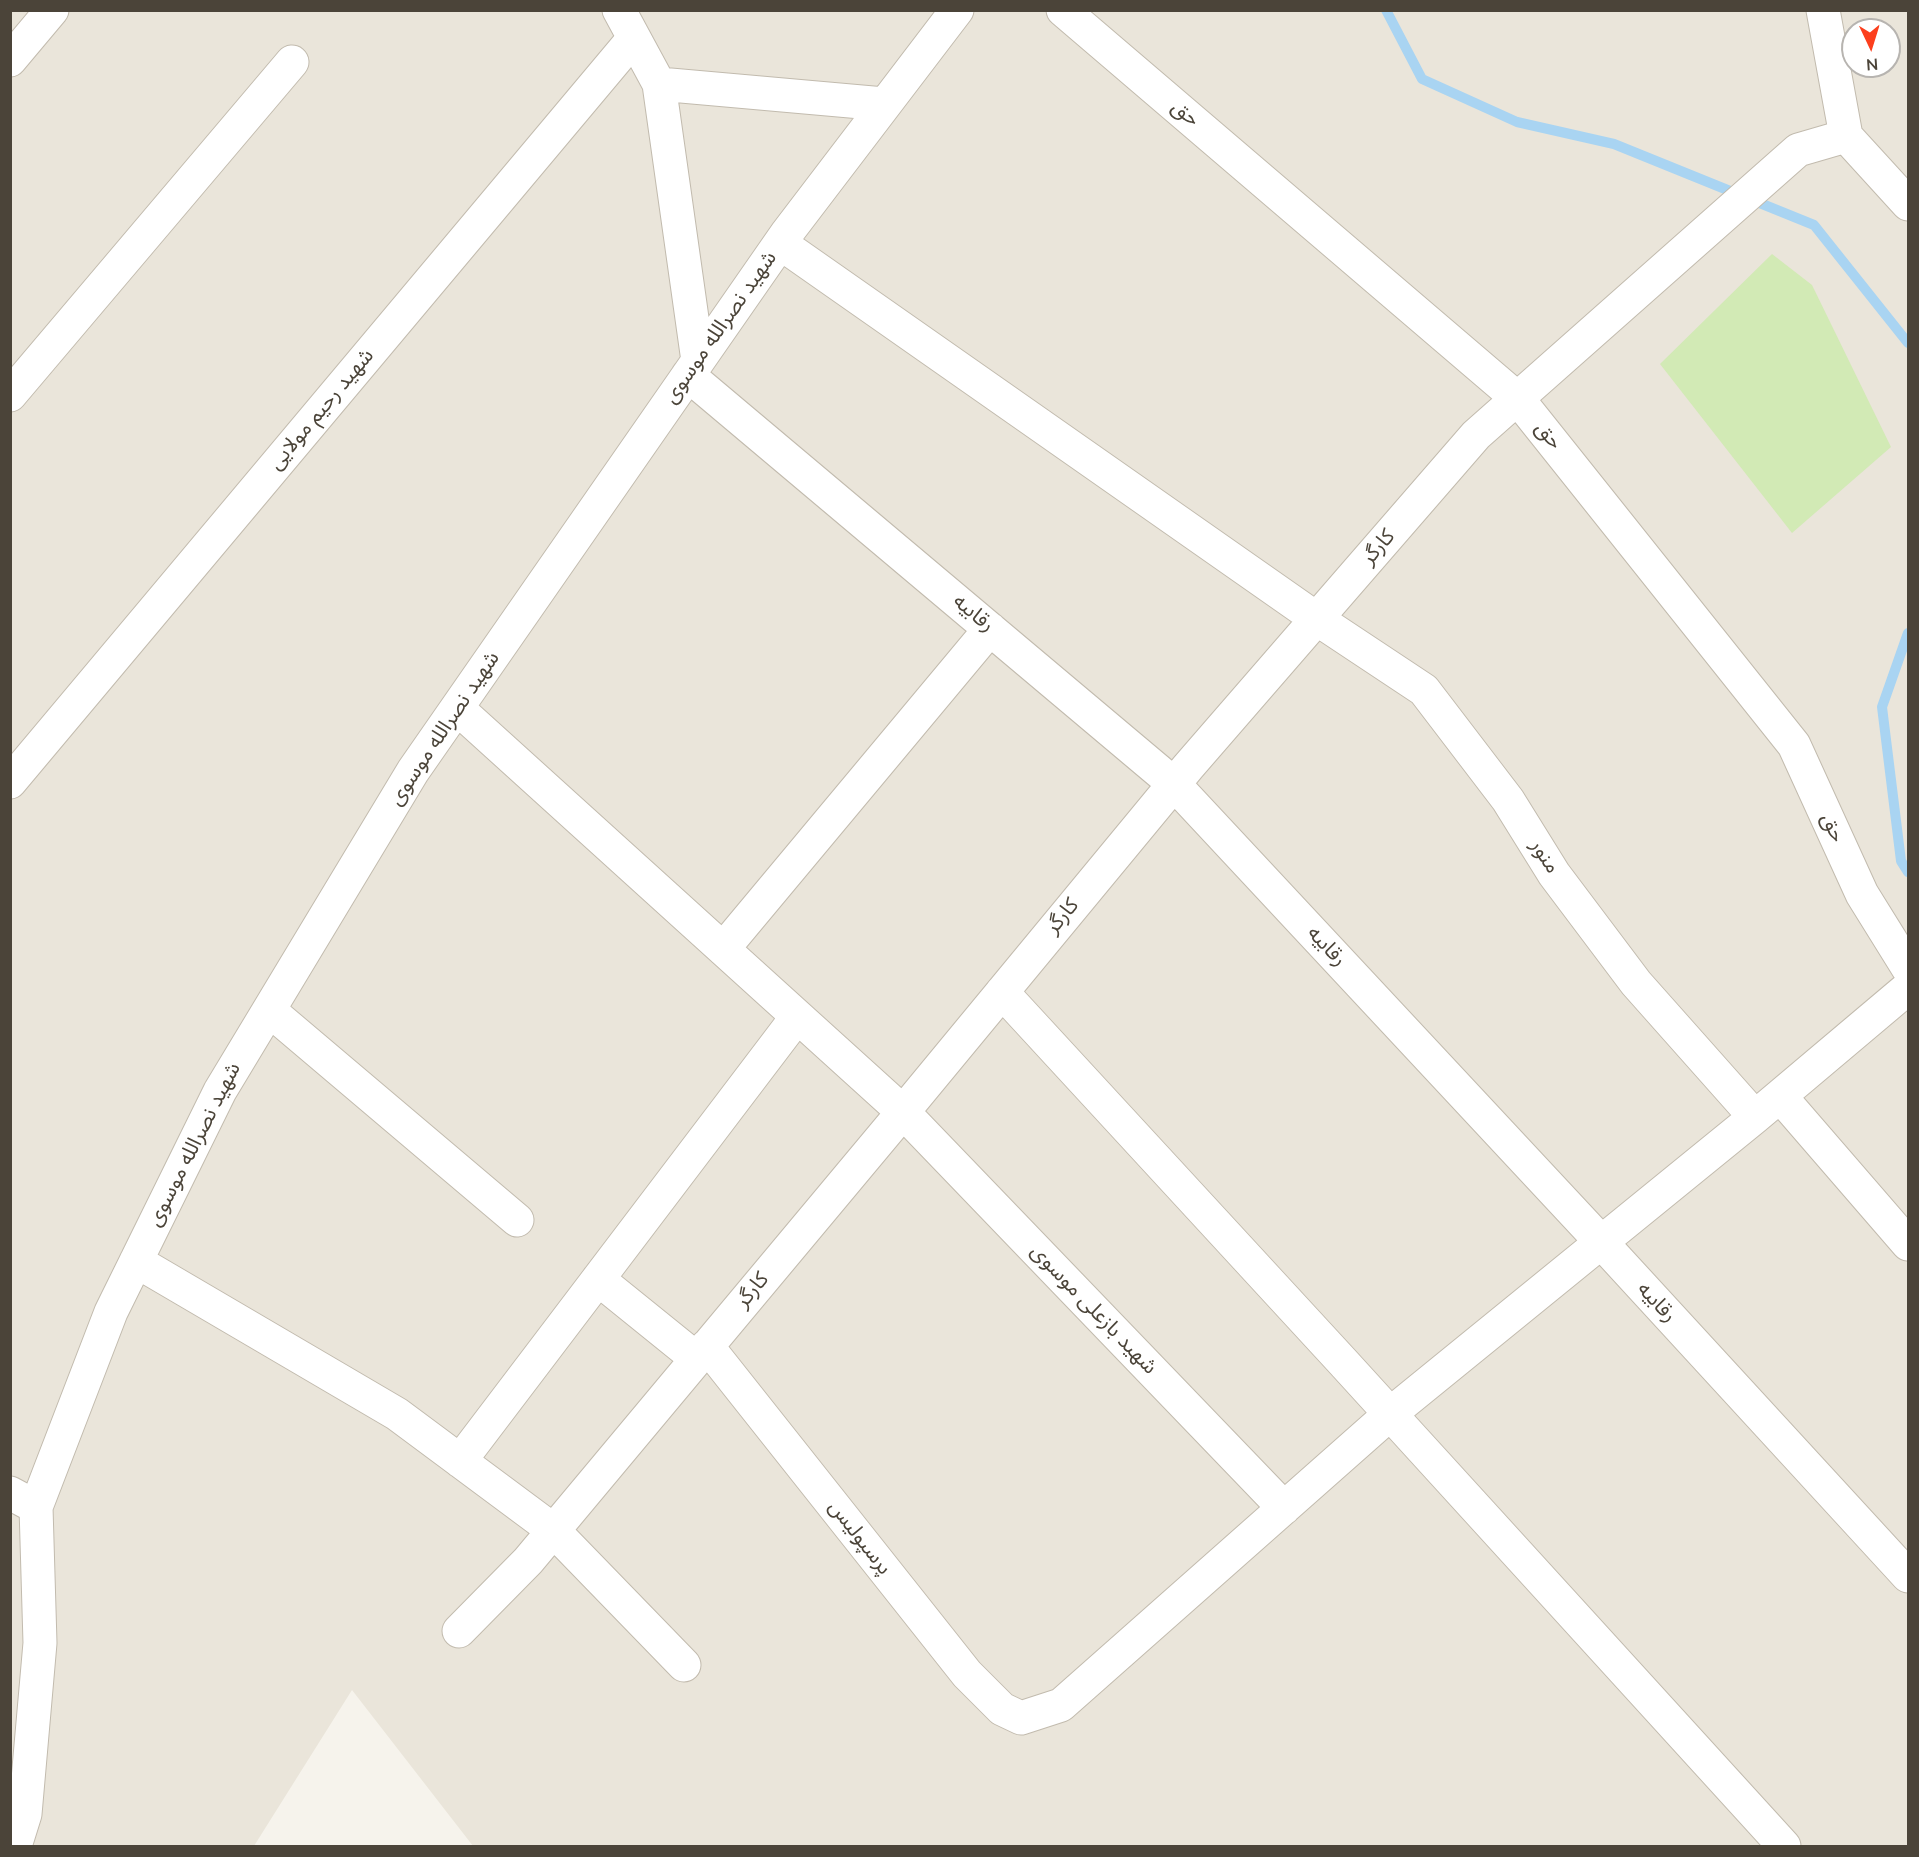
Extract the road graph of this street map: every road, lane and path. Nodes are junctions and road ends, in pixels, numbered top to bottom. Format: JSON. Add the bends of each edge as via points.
{"nodes":[{"id":1,"x":52,"y":10,"type":"edge"},
{"id":2,"x":957,"y":10,"type":"edge"},
{"id":3,"x":1063,"y":10,"type":"edge"},
{"id":4,"x":1823,"y":10,"type":"edge"},
{"id":5,"x":627,"y":24,"type":"edge"},
{"id":6,"x":10,"y":60,"type":"edge"},
{"id":7,"x":292,"y":62,"type":"dead end"},
{"id":8,"x":658,"y":84,"type":"junction"},
{"id":9,"x":884,"y":104,"type":"junction"},
{"id":10,"x":1846,"y":136,"type":"junction"},
{"id":11,"x":1908,"y":204,"type":"edge"},
{"id":12,"x":780,"y":243,"type":"junction"},
{"id":13,"x":693,"y":368,"type":"junction"},
{"id":14,"x":10,"y":395,"type":"edge"},
{"id":15,"x":1518,"y":399,"type":"junction"},
{"id":16,"x":1317,"y":619,"type":"junction"},
{"id":17,"x":990,"y":629,"type":"junction"},
{"id":18,"x":457,"y":708,"type":"junction"},
{"id":19,"x":10,"y":782,"type":"edge"},
{"id":20,"x":1174,"y":784,"type":"junction"},
{"id":21,"x":723,"y":949,"type":"junction"},
{"id":22,"x":1908,"y":968,"type":"edge"},
{"id":23,"x":1908,"y":988,"type":"edge"},
{"id":24,"x":1002,"y":992,"type":"junction"},
{"id":25,"x":269,"y":1010,"type":"junction"},
{"id":26,"x":797,"y":1017,"type":"junction"},
{"id":27,"x":1780,"y":1096,"type":"junction"},
{"id":28,"x":903,"y":1112,"type":"junction"},
{"id":29,"x":1755,"y":1117,"type":"junction"},
{"id":30,"x":517,"y":1220,"type":"dead end"},
{"id":31,"x":1600,"y":1242,"type":"junction"},
{"id":32,"x":1908,"y":1244,"type":"edge"},
{"id":33,"x":136,"y":1262,"type":"junction"},
{"id":34,"x":598,"y":1279,"type":"junction"},
{"id":35,"x":702,"y":1352,"type":"junction"},
{"id":36,"x":1390,"y":1414,"type":"junction"},
{"id":37,"x":460,"y":1461,"type":"junction"},
{"id":38,"x":23,"y":1500,"type":"edge"},
{"id":39,"x":1284,"y":1508,"type":"junction"},
{"id":40,"x":553,"y":1530,"type":"junction"},
{"id":41,"x":1908,"y":1576,"type":"edge"},
{"id":42,"x":459,"y":1631,"type":"dead end"},
{"id":43,"x":684,"y":1665,"type":"dead end"},
{"id":44,"x":15,"y":1846,"type":"edge"},
{"id":45,"x":1784,"y":1846,"type":"edge"}],
"edges":[{"from":1,"to":6,"type":"street"},
{"from":2,"to":9,"type":"street","name":"شهید نصرالله موسوی"},
{"from":3,"to":15,"type":"street","name":"حق"},
{"from":4,"to":10,"type":"street"},
{"from":5,"to":8,"type":"street"},
{"from":5,"to":19,"type":"street","name":"شهید رحیم مولایی"},
{"from":7,"to":14,"type":"street"},
{"from":8,"to":9,"type":"street"},
{"from":8,"to":13,"type":"street"},
{"from":9,"to":12,"type":"street","name":"شهید نصرالله موسوی"},
{"from":10,"to":11,"type":"street"},
{"from":10,"to":15,"type":"street","name":"کارگر","via":[[1798,150]]},
{"from":12,"to":13,"type":"street","name":"شهید نصرالله موسوی"},
{"from":12,"to":16,"type":"street","name":"منور"},
{"from":13,"to":17,"type":"street","name":"رقابیه"},
{"from":13,"to":18,"type":"street","name":"شهید نصرالله موسوی"},
{"from":15,"to":16,"type":"street","name":"کارگر","via":[[1476,435]]},
{"from":15,"to":22,"type":"street","name":"حق","via":[[1794,744],[1862,894]]},
{"from":16,"to":20,"type":"street","name":"کارگر"},
{"from":16,"to":29,"type":"street","name":"منور","via":[[1424,690],[1508,800],[1554,874],[1636,983]]},
{"from":17,"to":20,"type":"street","name":"رقابیه"},
{"from":17,"to":21,"type":"street"},
{"from":18,"to":21,"type":"street","name":"شهید بازعلی موسوی"},
{"from":18,"to":25,"type":"street","name":"شهید نصرالله موسوی","via":[[413,771]]},
{"from":20,"to":24,"type":"street","name":"کارگر"},
{"from":20,"to":31,"type":"street","name":"رقابیه"},
{"from":21,"to":26,"type":"street","name":"شهید بازعلی موسوی"},
{"from":23,"to":27,"type":"street"},
{"from":24,"to":28,"type":"street","name":"کارگر"},
{"from":24,"to":36,"type":"street"},
{"from":25,"to":30,"type":"street"},
{"from":25,"to":33,"type":"street","name":"شهید نصرالله موسوی","via":[[220,1091]]},
{"from":26,"to":28,"type":"street","name":"شهید بازعلی موسوی"},
{"from":26,"to":34,"type":"street"},
{"from":27,"to":29,"type":"street"},
{"from":27,"to":32,"type":"street"},
{"from":28,"to":35,"type":"street","name":"کارگر"},
{"from":28,"to":39,"type":"street","name":"شهید بازعلی موسوی"},
{"from":29,"to":31,"type":"street"},
{"from":31,"to":36,"type":"street"},
{"from":31,"to":41,"type":"street","name":"رقابیه"},
{"from":33,"to":37,"type":"street","via":[[397,1414]]},
{"from":33,"to":38,"type":"street","name":"شهید نصرالله موسوی"},
{"from":34,"to":35,"type":"street","name":"پرسپولیس"},
{"from":34,"to":37,"type":"street"},
{"from":35,"to":39,"type":"street","name":"پرسپولیس","via":[[967,1674],[1002,1709],[1021,1718],[1061,1705]]},
{"from":35,"to":40,"type":"street","name":"کارگر"},
{"from":36,"to":39,"type":"street"},
{"from":36,"to":45,"type":"street"},
{"from":37,"to":40,"type":"street"},
{"from":38,"to":44,"type":"street","via":[[40,1643],[25,1814]]},
{"from":40,"to":42,"type":"street","name":"کارگر"},
{"from":40,"to":43,"type":"street"}]}
